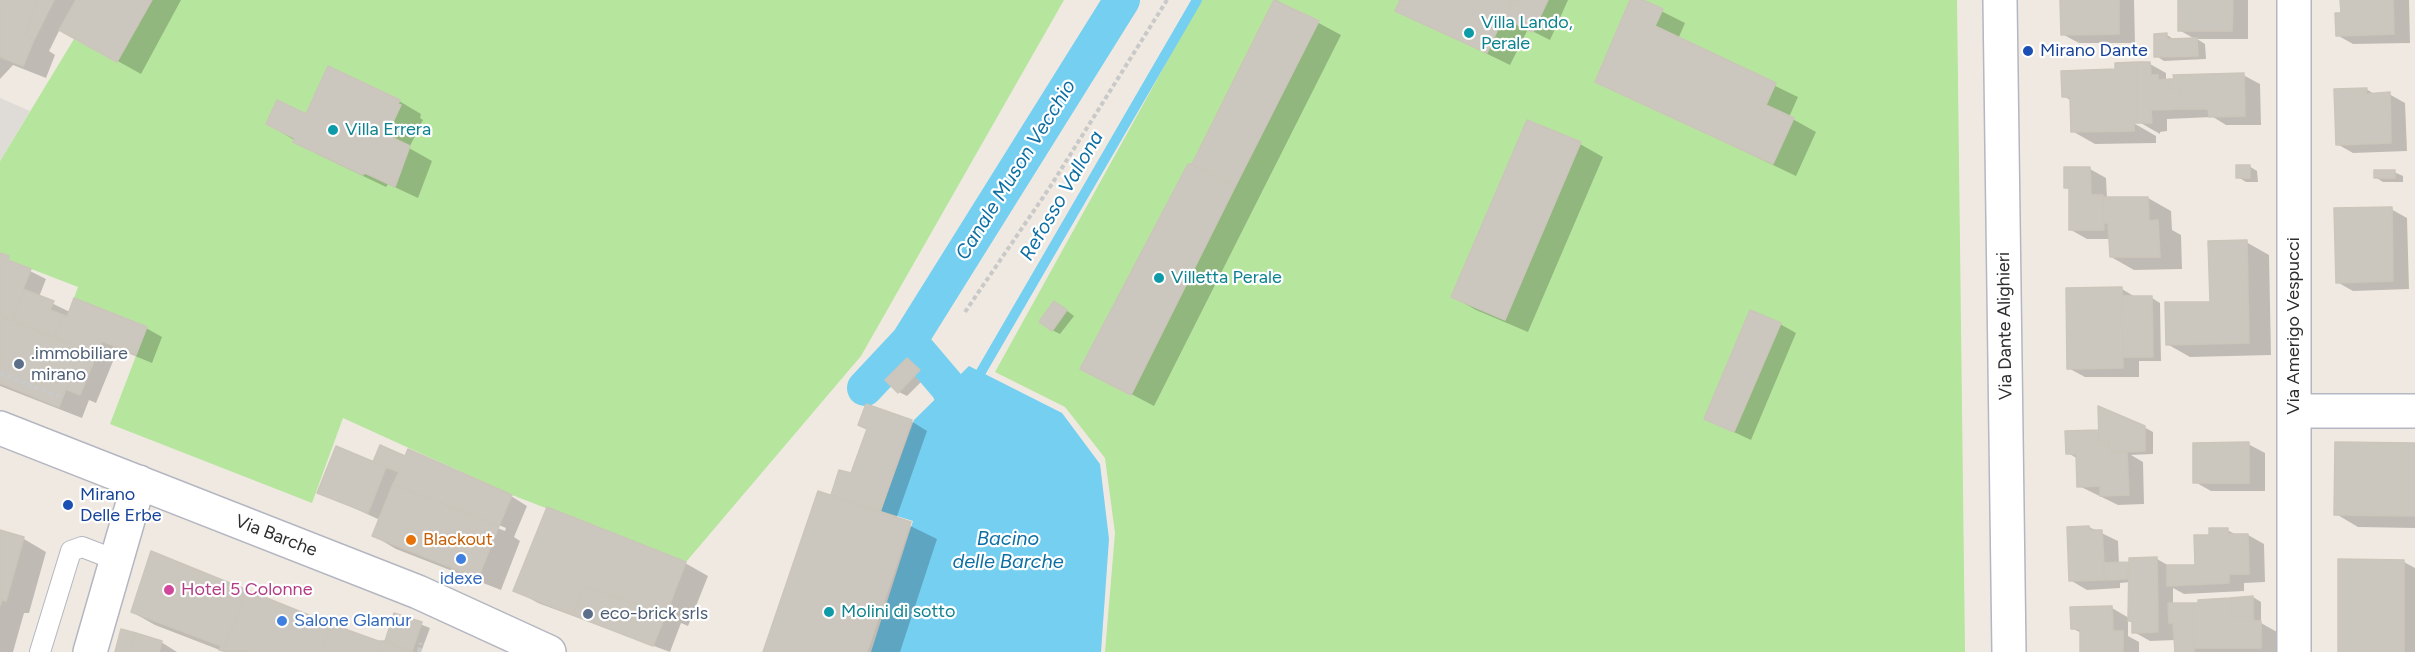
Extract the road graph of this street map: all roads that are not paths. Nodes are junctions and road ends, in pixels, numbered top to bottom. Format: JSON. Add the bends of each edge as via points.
{"nodes":[{"id":1,"x":2000,"y":0,"type":"edge"},
{"id":2,"x":2294,"y":0,"type":"edge"},
{"id":3,"x":2294,"y":411,"type":"junction"},
{"id":4,"x":2415,"y":411,"type":"edge"},
{"id":5,"x":0,"y":428,"type":"edge"},
{"id":6,"x":139,"y":482,"type":"junction"},
{"id":7,"x":116,"y":560,"type":"junction"},
{"id":8,"x":40,"y":652,"type":"edge"},
{"id":9,"x":90,"y":652,"type":"edge"},
{"id":10,"x":549,"y":652,"type":"edge"},
{"id":11,"x":2008,"y":652,"type":"edge"},
{"id":12,"x":2294,"y":652,"type":"edge"}],
"edges":[{"from":1,"to":11,"type":"street","name":"Via Dante Alighieri"},
{"from":2,"to":3,"type":"street","name":"Via Amerigo Vespucci"},
{"from":3,"to":4,"type":"street"},
{"from":3,"to":12,"type":"street","name":"Via Amerigo Vespucci"},
{"from":5,"to":6,"type":"street","name":"Via Barche"},
{"from":6,"to":7,"type":"street"},
{"from":6,"to":10,"type":"street","name":"Via Barche","via":[[418,592]]},
{"from":7,"to":8,"type":"lane","via":[[82,546],[71,551]]},
{"from":7,"to":9,"type":"street"}]}
